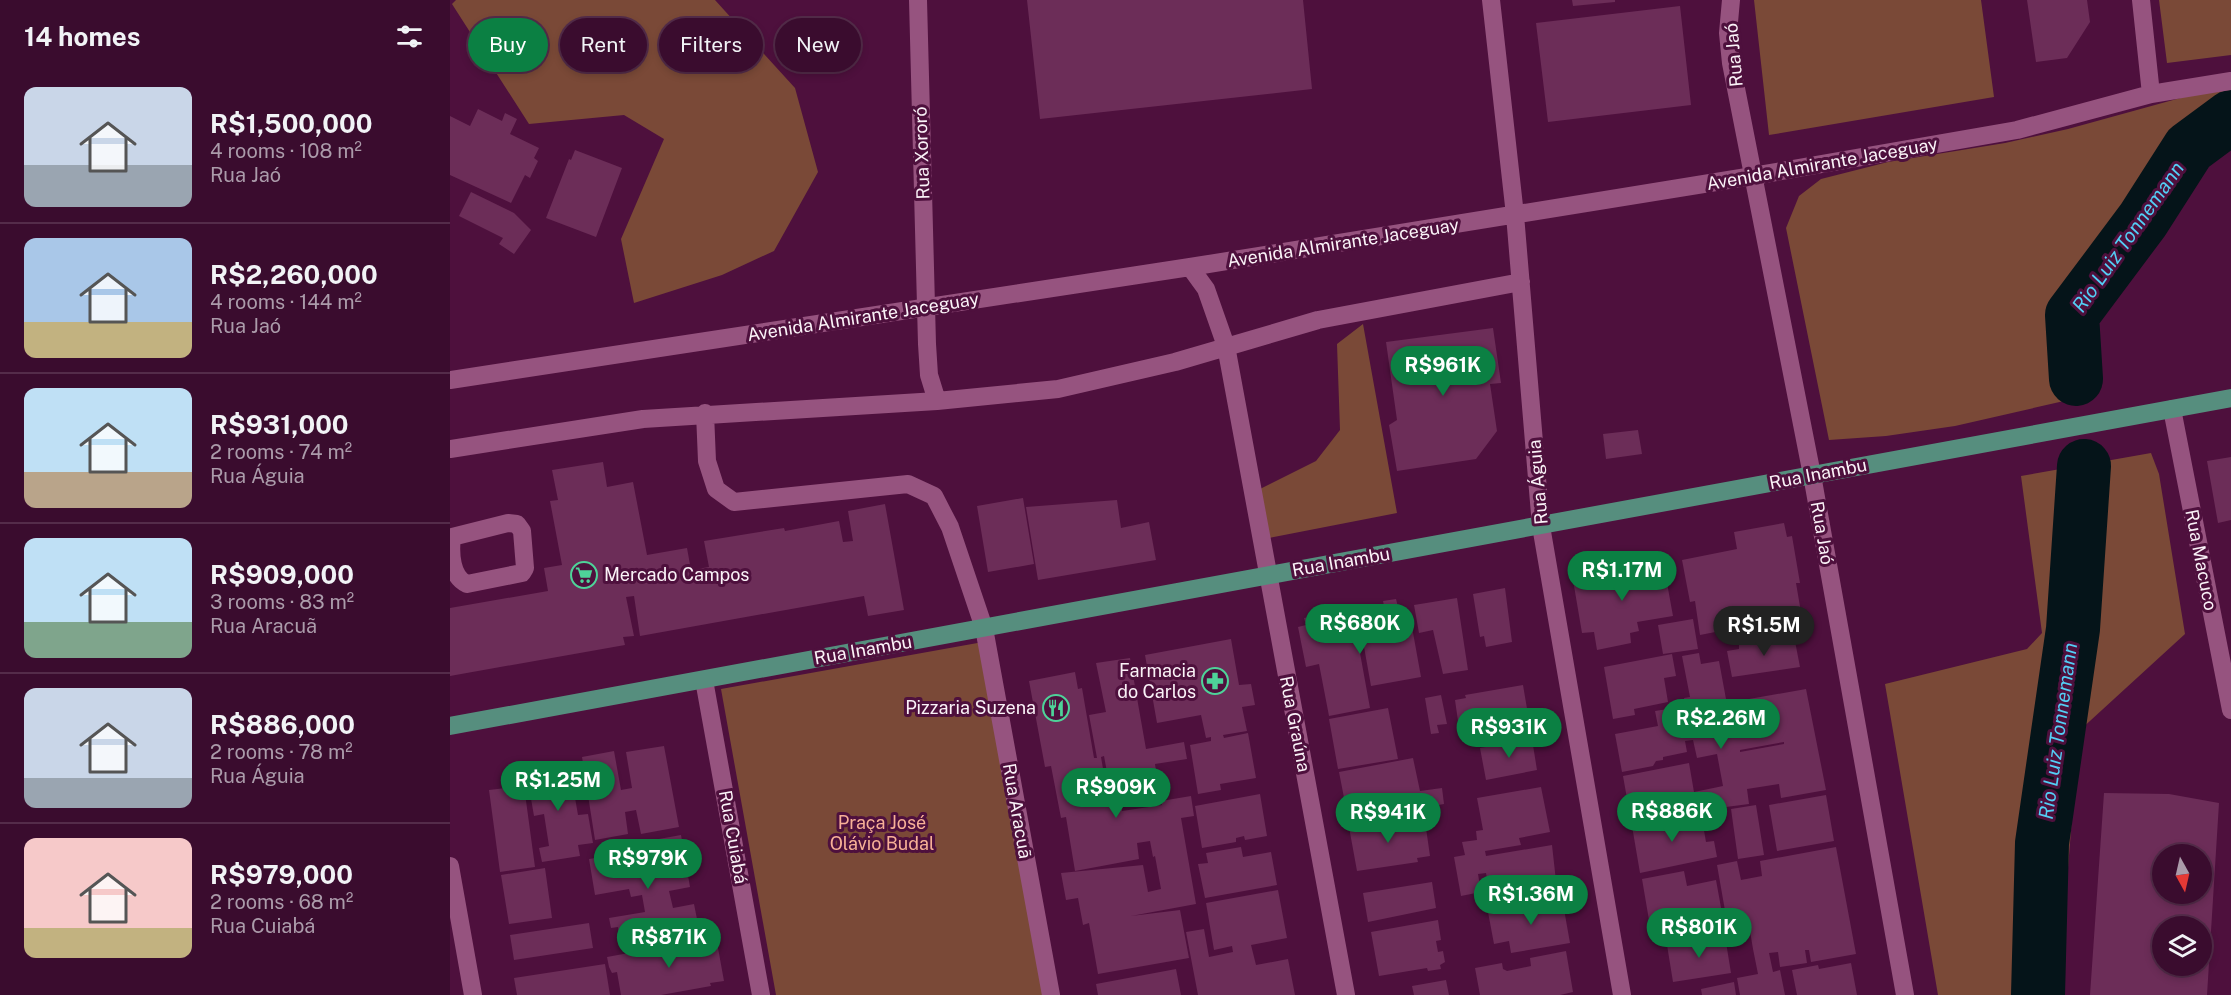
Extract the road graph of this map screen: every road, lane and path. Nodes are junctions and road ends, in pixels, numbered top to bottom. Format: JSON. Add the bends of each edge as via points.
{"nodes":[{"id":1,"x":918,"y":0,"type":"edge"},
{"id":2,"x":1491,"y":0,"type":"edge"},
{"id":3,"x":1731,"y":0,"type":"edge"},
{"id":4,"x":2141,"y":0,"type":"edge"},
{"id":5,"x":2231,"y":81,"type":"edge"},
{"id":6,"x":2151,"y":94,"type":"junction"},
{"id":7,"x":1754,"y":176,"type":"junction"},
{"id":8,"x":1515,"y":215,"type":"junction"},
{"id":9,"x":1190,"y":267,"type":"junction"},
{"id":10,"x":1521,"y":282,"type":"junction"},
{"id":11,"x":926,"y":307,"type":"junction"},
{"id":12,"x":1226,"y":346,"type":"junction"},
{"id":13,"x":450,"y":380,"type":"edge"},
{"id":14,"x":2231,"y":398,"type":"edge"},
{"id":15,"x":937,"y":401,"type":"junction"},
{"id":16,"x":2172,"y":409,"type":"junction"},
{"id":17,"x":705,"y":413,"type":"junction"},
{"id":18,"x":450,"y":449,"type":"edge"},
{"id":19,"x":1812,"y":475,"type":"junction"},
{"id":20,"x":1541,"y":526,"type":"junction"},
{"id":21,"x":451,"y":543,"type":"edge"},
{"id":22,"x":1267,"y":576,"type":"junction"},
{"id":23,"x":984,"y":628,"type":"junction"},
{"id":24,"x":704,"y":680,"type":"junction"},
{"id":25,"x":2229,"y":692,"type":"edge"},
{"id":26,"x":2231,"y":710,"type":"edge"},
{"id":27,"x":450,"y":726,"type":"edge"},
{"id":28,"x":450,"y":866,"type":"edge"},
{"id":29,"x":474,"y":995,"type":"edge"},
{"id":30,"x":761,"y":995,"type":"edge"},
{"id":31,"x":1051,"y":995,"type":"edge"},
{"id":32,"x":1346,"y":995,"type":"edge"},
{"id":33,"x":1622,"y":995,"type":"edge"},
{"id":34,"x":1905,"y":995,"type":"edge"}],
"edges":[{"from":1,"to":11,"type":"street","name":"Rua Xororó"},
{"from":2,"to":8,"type":"street","name":"Rua Águia"},
{"from":3,"to":7,"type":"street","name":"Rua Jaó","via":[[1731,63]]},
{"from":4,"to":6,"type":"street"},
{"from":5,"to":6,"type":"street","name":"Avenida Almirante Jaceguay"},
{"from":6,"to":7,"type":"street","name":"Avenida Almirante Jaceguay","via":[[2017,130]]},
{"from":7,"to":8,"type":"street","name":"Avenida Almirante Jaceguay"},
{"from":7,"to":19,"type":"street","name":"Rua Jaó"},
{"from":8,"to":9,"type":"street","name":"Avenida Almirante Jaceguay"},
{"from":8,"to":10,"type":"street","name":"Rua Águia"},
{"from":9,"to":11,"type":"street","name":"Avenida Almirante Jaceguay"},
{"from":9,"to":12,"type":"street","name":"Rua Graúna","via":[[1206,289]]},
{"from":10,"to":12,"type":"street","via":[[1338,316]]},
{"from":10,"to":20,"type":"street","name":"Rua Águia"},
{"from":11,"to":13,"type":"street","name":"Avenida Almirante Jaceguay"},
{"from":11,"to":15,"type":"street","name":"Rua Xororó","via":[[929,375]]},
{"from":12,"to":15,"type":"street","via":[[1058,389]]},
{"from":12,"to":22,"type":"street","name":"Rua Graúna"},
{"from":14,"to":16,"type":"main road","name":"Rua Inambu"},
{"from":15,"to":17,"type":"street"},
{"from":16,"to":19,"type":"main road","name":"Rua Inambu"},
{"from":16,"to":25,"type":"street","name":"Rua Macuco"},
{"from":17,"to":18,"type":"street","via":[[608,423]]},
{"from":17,"to":23,"type":"street","name":"Rua Aracuã","via":[[707,460],[716,489],[734,502],[908,484],[934,496],[950,527]]},
{"from":19,"to":20,"type":"main road","name":"Rua Inambu"},
{"from":19,"to":34,"type":"street","name":"Rua Jaó"},
{"from":20,"to":22,"type":"main road","name":"Rua Inambu"},
{"from":20,"to":33,"type":"street","name":"Rua Águia"},
{"from":21,"to":21,"type":"street","via":[[456,533],[518,524],[525,568],[517,576],[467,584],[454,572]]},
{"from":22,"to":23,"type":"main road","name":"Rua Inambu"},
{"from":22,"to":32,"type":"street","name":"Rua Graúna"},
{"from":23,"to":24,"type":"main road","name":"Rua Inambu"},
{"from":23,"to":31,"type":"street","name":"Rua Aracuã"},
{"from":24,"to":27,"type":"main road","name":"Rua Inambu"},
{"from":24,"to":30,"type":"street","name":"Rua Cuiabá"},
{"from":25,"to":26,"type":"street","name":"Rua Macuco"},
{"from":28,"to":29,"type":"street"}]}
